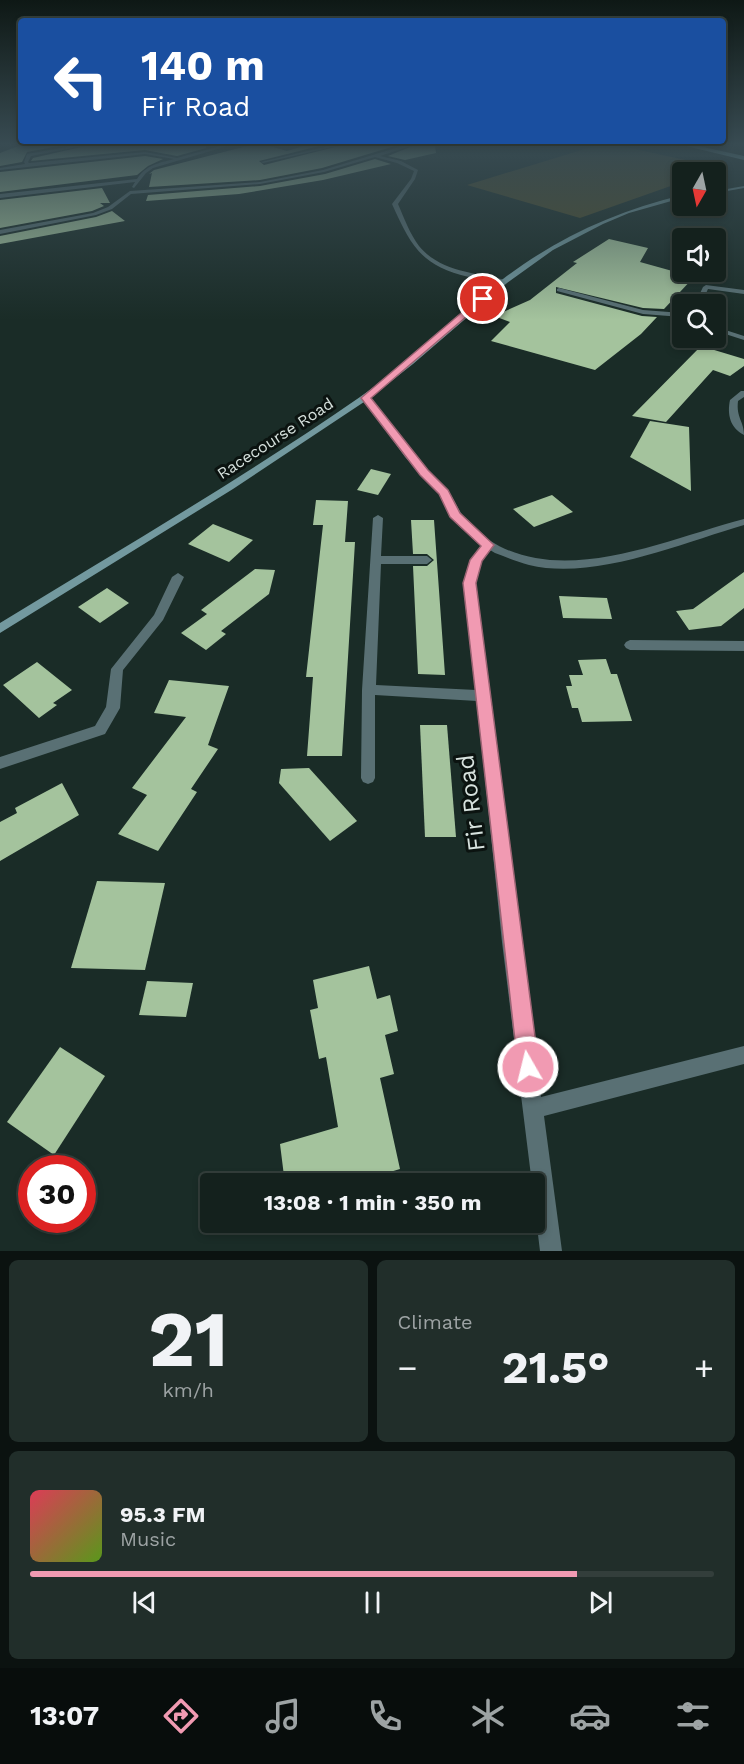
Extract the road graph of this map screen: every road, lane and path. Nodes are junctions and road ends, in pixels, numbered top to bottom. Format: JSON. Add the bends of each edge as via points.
{"nodes":[{"id":1,"x":118,"y":203,"type":"edge"},
{"id":2,"x":395,"y":203,"type":"edge"},
{"id":3,"x":655,"y":203,"type":"edge"},
{"id":4,"x":0,"y":232,"type":"edge"},
{"id":5,"x":504,"y":282,"type":"junction"},
{"id":6,"x":559,"y":290,"type":"dead end"},
{"id":7,"x":744,"y":292,"type":"edge"},
{"id":8,"x":703,"y":294,"type":"edge"},
{"id":9,"x":672,"y":314,"type":"edge"},
{"id":10,"x":726,"y":332,"type":"edge"},
{"id":11,"x":744,"y":338,"type":"edge"},
{"id":12,"x":744,"y":393,"type":"edge"},
{"id":13,"x":366,"y":398,"type":"junction"},
{"id":14,"x":744,"y":432,"type":"edge"},
{"id":15,"x":378,"y":518,"type":"dead end"},
{"id":16,"x":744,"y":522,"type":"edge"},
{"id":17,"x":488,"y":545,"type":"junction"},
{"id":18,"x":377,"y":560,"type":"junction"},
{"id":19,"x":427,"y":560,"type":"dead end"},
{"id":20,"x":178,"y":577,"type":"dead end"},
{"id":21,"x":0,"y":629,"type":"edge"},
{"id":22,"x":630,"y":645,"type":"dead end"},
{"id":23,"x":744,"y":646,"type":"edge"},
{"id":24,"x":369,"y":690,"type":"junction"},
{"id":25,"x":483,"y":696,"type":"junction"},
{"id":26,"x":0,"y":763,"type":"edge"},
{"id":27,"x":368,"y":778,"type":"dead end"},
{"id":28,"x":744,"y":1055,"type":"edge"},
{"id":29,"x":534,"y":1109,"type":"junction"},
{"id":30,"x":551,"y":1251,"type":"edge"}],
"edges":[{"from":1,"to":4,"type":"street","via":[[94,214]]},
{"from":2,"to":5,"type":"street","via":[[422,254],[434,262]]},
{"from":3,"to":5,"type":"street","name":"Racecourse Road","via":[[609,219],[550,249]]},
{"from":5,"to":13,"type":"street","name":"Racecourse Road"},
{"from":6,"to":9,"type":"street","via":[[643,312]]},
{"from":7,"to":8,"type":"street","via":[[706,287]]},
{"from":10,"to":11,"type":"street"},
{"from":12,"to":14,"type":"street","via":[[734,400],[731,413],[733,422]]},
{"from":13,"to":17,"type":"street","via":[[424,473],[444,492],[454,514]]},
{"from":13,"to":21,"type":"street","name":"Racecourse Road"},
{"from":15,"to":18,"type":"street"},
{"from":16,"to":17,"type":"street","via":[[585,566],[545,565],[511,557]]},
{"from":17,"to":25,"type":"street","name":"Fir Road","via":[[476,560],[470,583]]},
{"from":18,"to":19,"type":"street"},
{"from":18,"to":24,"type":"street"},
{"from":20,"to":26,"type":"street","via":[[159,617],[117,669],[113,708],[100,730]]},
{"from":22,"to":23,"type":"street"},
{"from":24,"to":25,"type":"street"},
{"from":24,"to":27,"type":"street"},
{"from":25,"to":29,"type":"street","name":"Fir Road"},
{"from":28,"to":29,"type":"street"},
{"from":29,"to":30,"type":"street","name":"Fir Road"}]}
